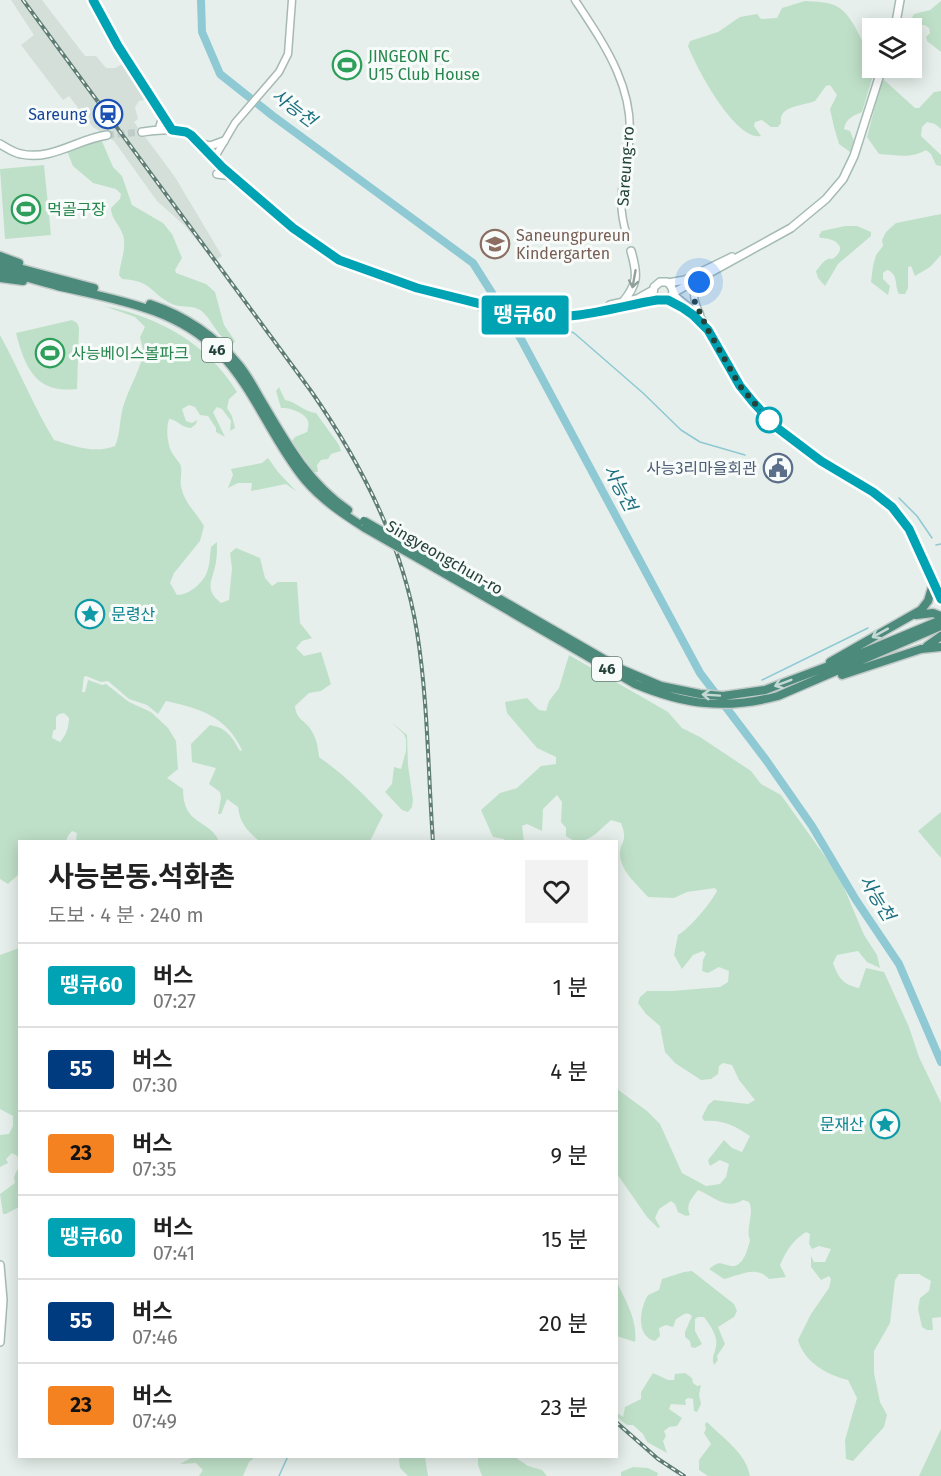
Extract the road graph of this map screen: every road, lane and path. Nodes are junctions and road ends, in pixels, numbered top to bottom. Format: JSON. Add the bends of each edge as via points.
{"nodes":[{"id":1,"x":292,"y":0,"type":"edge"},
{"id":2,"x":576,"y":0,"type":"edge"},
{"id":3,"x":900,"y":0,"type":"edge"},
{"id":4,"x":897,"y":18,"type":"edge"},
{"id":5,"x":879,"y":78,"type":"edge"},
{"id":6,"x":163,"y":116,"type":"dead end"},
{"id":7,"x":159,"y":130,"type":"junction"},
{"id":8,"x":142,"y":132,"type":"tunnel mouth"},
{"id":9,"x":108,"y":135,"type":"tunnel mouth"},
{"id":10,"x":224,"y":141,"type":"junction"},
{"id":11,"x":0,"y":144,"type":"edge"},
{"id":12,"x":201,"y":144,"type":"junction"},
{"id":13,"x":215,"y":157,"type":"junction"},
{"id":14,"x":218,"y":174,"type":"dead end"},
{"id":15,"x":234,"y":176,"type":"junction"},
{"id":16,"x":627,"y":236,"type":"dead end"},
{"id":17,"x":631,"y":251,"type":"dead end"},
{"id":18,"x":746,"y":252,"type":"junction"},
{"id":19,"x":0,"y":256,"type":"edge"},
{"id":20,"x":0,"y":263,"type":"edge"},
{"id":21,"x":0,"y":270,"type":"edge"},
{"id":22,"x":708,"y":274,"type":"junction"},
{"id":23,"x":0,"y":278,"type":"edge"},
{"id":24,"x":55,"y":281,"type":"junction"},
{"id":25,"x":668,"y":284,"type":"junction"},
{"id":26,"x":653,"y":290,"type":"junction"},
{"id":27,"x":671,"y":296,"type":"junction"},
{"id":28,"x":657,"y":300,"type":"junction"},
{"id":29,"x":622,"y":303,"type":"junction"},
{"id":30,"x":477,"y":304,"type":"junction"},
{"id":31,"x":577,"y":315,"type":"junction"},
{"id":32,"x":494,"y":319,"type":"dead end"},
{"id":33,"x":708,"y":330,"type":"junction"},
{"id":34,"x":934,"y":581,"type":"junction"},
{"id":35,"x":941,"y":588,"type":"edge"},
{"id":36,"x":941,"y":599,"type":"edge"},
{"id":37,"x":911,"y":617,"type":"junction"},
{"id":38,"x":536,"y":623,"type":"junction"},
{"id":39,"x":939,"y":625,"type":"edge"},
{"id":40,"x":941,"y":647,"type":"edge"},
{"id":41,"x":921,"y":649,"type":"junction"},
{"id":42,"x":820,"y":669,"type":"junction"},
{"id":43,"x":809,"y":683,"type":"junction"},
{"id":44,"x":0,"y":1264,"type":"edge"},
{"id":45,"x":0,"y":1342,"type":"edge"}],
"edges":[{"from":1,"to":10,"type":"street","via":[[288,54],[279,72]]},
{"from":2,"to":16,"type":"street","name":"Sareung-ro","via":[[611,56],[625,95],[629,142],[620,198]]},
{"from":3,"to":4,"type":"main road"},
{"from":5,"to":18,"type":"main road","via":[[843,179],[810,214]]},
{"from":6,"to":7,"type":"main road"},
{"from":7,"to":8,"type":"main road"},
{"from":7,"to":12,"type":"main road","via":[[186,132]]},
{"from":9,"to":11,"type":"main road","via":[[33,156]]},
{"from":10,"to":12,"type":"main road","via":[[210,146]]},
{"from":10,"to":13,"type":"street"},
{"from":12,"to":13,"type":"main road"},
{"from":13,"to":15,"type":"main road"},
{"from":14,"to":15,"type":"main road"},
{"from":15,"to":30,"type":"main road","via":[[293,228],[339,260]]},
{"from":17,"to":29,"type":"main road","one_way":true,"via":[[636,277]]},
{"from":18,"to":22,"type":"main road"},
{"from":18,"to":25,"type":"main road"},
{"from":19,"to":24,"type":"highway"},
{"from":20,"to":24,"type":"highway","name":"Singyeongchun-ro","number":"46"},
{"from":21,"to":24,"type":"highway","name":"Singyeongchun-ro","number":"46"},
{"from":22,"to":27,"type":"main road"},
{"from":22,"to":33,"type":"street","via":[[693,293]]},
{"from":23,"to":24,"type":"highway"},
{"from":24,"to":38,"type":"highway","name":"Singyeongchun-ro","number":"46","bridge":true,"via":[[163,309],[181,316],[214,339],[240,366],[302,466],[330,496],[364,524]]},
{"from":25,"to":26,"type":"main road","via":[[660,282]]},
{"from":25,"to":27,"type":"main road"},
{"from":26,"to":28,"type":"main road"},
{"from":26,"to":29,"type":"main road"},
{"from":27,"to":28,"type":"main road"},
{"from":27,"to":33,"type":"street","via":[[693,310]]},
{"from":28,"to":31,"type":"main road"},
{"from":29,"to":31,"type":"main road"},
{"from":30,"to":31,"type":"main road","via":[[533,317]]},
{"from":30,"to":32,"type":"main road"},
{"from":33,"to":34,"type":"street","via":[[740,386],[776,427],[821,461],[873,492],[896,512],[909,529]]},
{"from":34,"to":35,"type":"highway"},
{"from":34,"to":36,"type":"street"},
{"from":34,"to":37,"type":"highway","via":[[926,606]]},
{"from":37,"to":39,"type":"highway","via":[[933,613]]},
{"from":37,"to":42,"type":"highway","one_way":true},
{"from":42,"to":38,"type":"highway","name":"Singyeongchun-ro","number":"46","one_way":true,"via":[[745,694],[723,696],[678,690],[644,680]]},
{"from":38,"to":43,"type":"highway","name":"Singyeongchun-ro","number":"46","via":[[635,684],[686,702],[753,702]]},
{"from":39,"to":41,"type":"highway","via":[[935,642]]},
{"from":39,"to":42,"type":"highway","name":"Singyeongchun-ro","number":"46"},
{"from":39,"to":43,"type":"highway","name":"Singyeongchun-ro","number":"46"},
{"from":40,"to":41,"type":"highway"},
{"from":41,"to":43,"type":"highway"},
{"from":44,"to":45,"type":"main road"}]}
